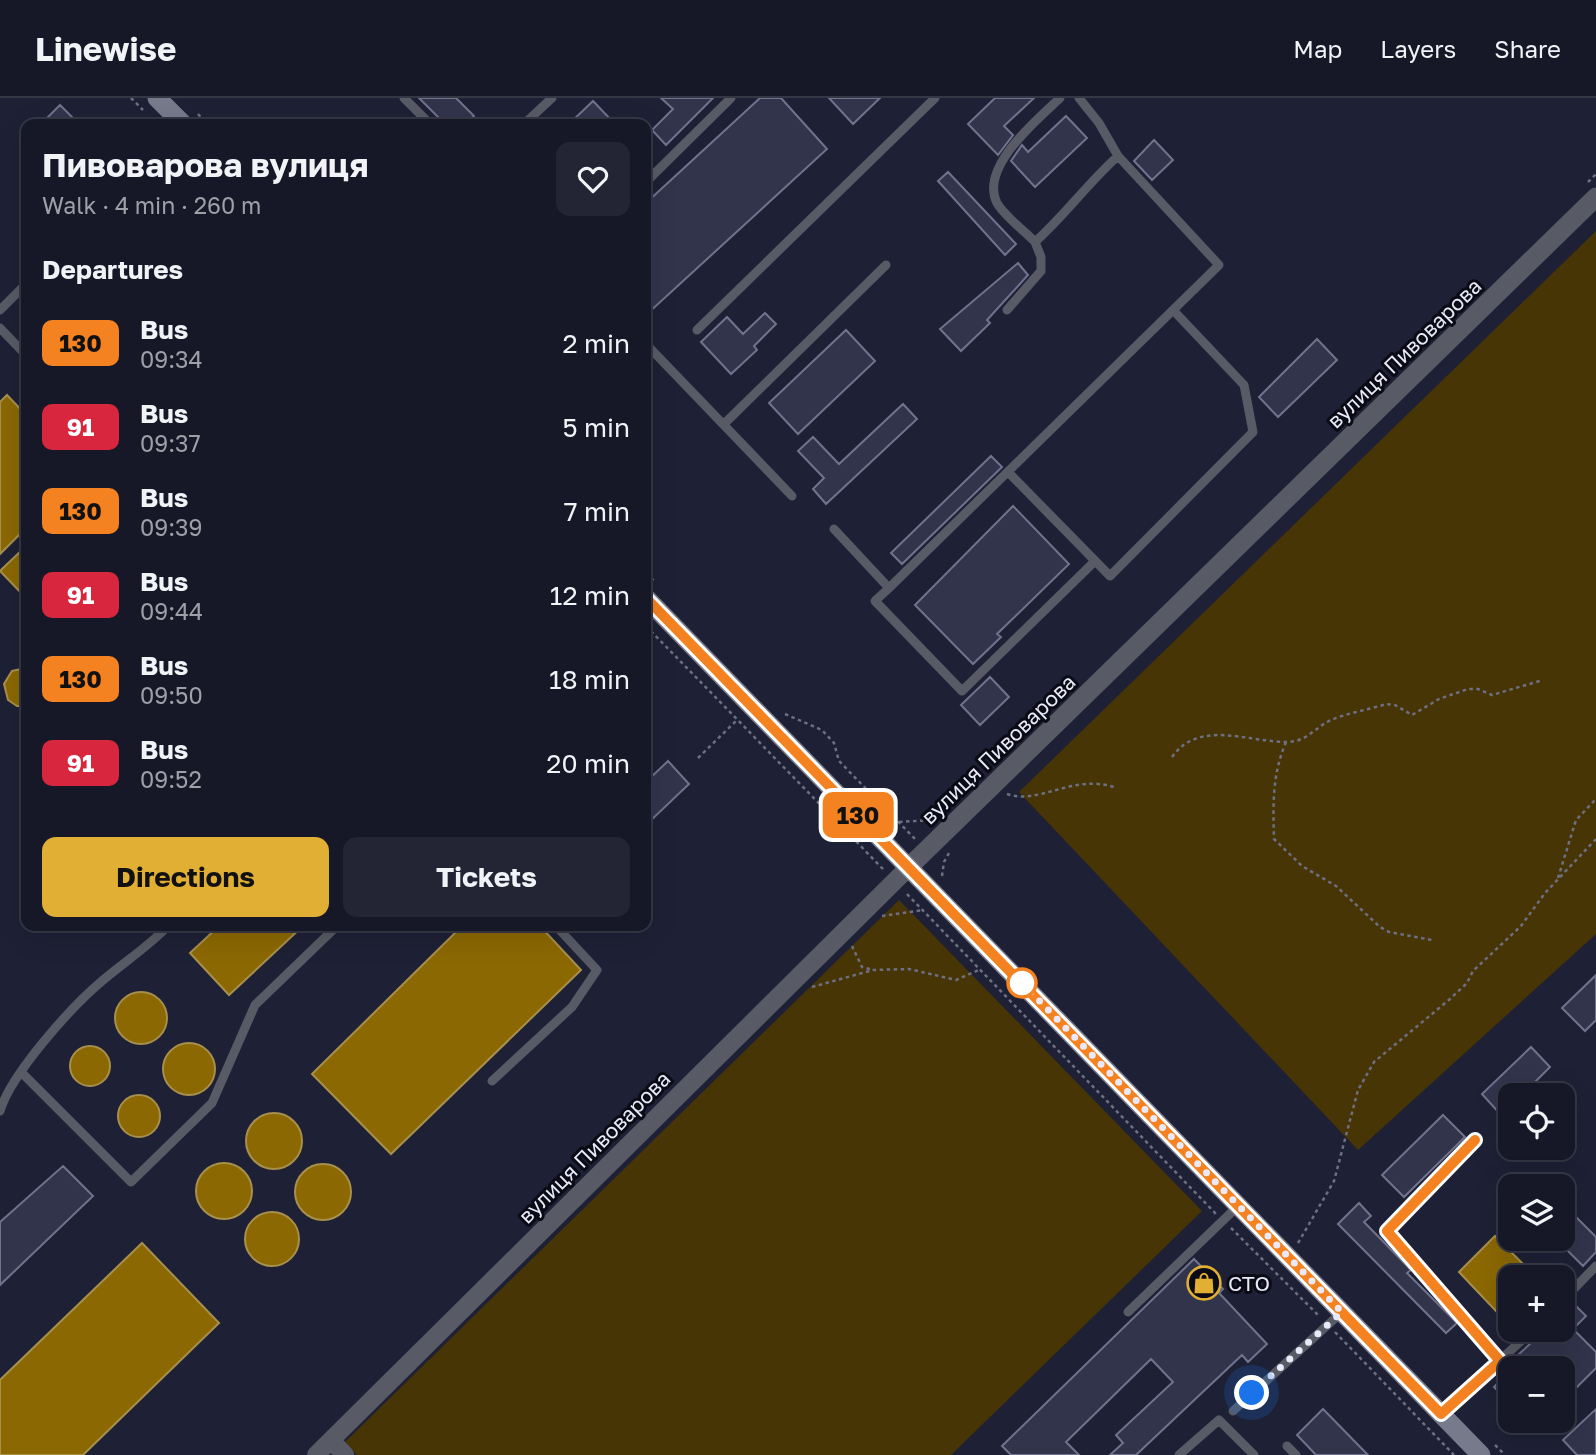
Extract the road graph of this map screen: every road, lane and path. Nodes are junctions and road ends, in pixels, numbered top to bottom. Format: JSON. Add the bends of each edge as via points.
{"nodes":[{"id":1,"x":157,"y":98,"type":"edge"},
{"id":2,"x":404,"y":98,"type":"edge"},
{"id":3,"x":551,"y":98,"type":"edge"},
{"id":4,"x":732,"y":98,"type":"edge"},
{"id":5,"x":935,"y":98,"type":"edge"},
{"id":6,"x":1060,"y":98,"type":"edge"},
{"id":7,"x":1079,"y":98,"type":"edge"},
{"id":8,"x":178,"y":119,"type":"edge"},
{"id":9,"x":425,"y":119,"type":"edge"},
{"id":10,"x":529,"y":119,"type":"edge"},
{"id":11,"x":1118,"y":156,"type":"junction"},
{"id":12,"x":651,"y":177,"type":"edge"},
{"id":13,"x":1596,"y":197,"type":"edge"},
{"id":14,"x":1035,"y":242,"type":"junction"},
{"id":15,"x":886,"y":265,"type":"dead end"},
{"id":16,"x":21,"y":289,"type":"edge"},
{"id":17,"x":0,"y":310,"type":"edge"},
{"id":18,"x":1007,"y":310,"type":"dead end"},
{"id":19,"x":1173,"y":310,"type":"junction"},
{"id":20,"x":0,"y":328,"type":"edge"},
{"id":21,"x":697,"y":330,"type":"dead end"},
{"id":22,"x":651,"y":349,"type":"edge"},
{"id":23,"x":21,"y":350,"type":"edge"},
{"id":24,"x":724,"y":425,"type":"junction"},
{"id":25,"x":1008,"y":472,"type":"junction"},
{"id":26,"x":792,"y":496,"type":"dead end"},
{"id":27,"x":834,"y":529,"type":"dead end"},
{"id":28,"x":1095,"y":561,"type":"junction"},
{"id":29,"x":889,"y":588,"type":"junction"},
{"id":30,"x":651,"y":603,"type":"edge"},
{"id":31,"x":651,"y":631,"type":"edge"},
{"id":32,"x":1543,"y":680,"type":"dead end"},
{"id":33,"x":786,"y":715,"type":"dead end"},
{"id":34,"x":737,"y":720,"type":"junction"},
{"id":35,"x":1286,"y":742,"type":"junction"},
{"id":36,"x":1172,"y":757,"type":"dead end"},
{"id":37,"x":698,"y":758,"type":"dead end"},
{"id":38,"x":1114,"y":788,"type":"dead end"},
{"id":39,"x":1003,"y":793,"type":"dead end"},
{"id":40,"x":1596,"y":799,"type":"edge"},
{"id":41,"x":909,"y":832,"type":"dead end"},
{"id":42,"x":1596,"y":839,"type":"edge"},
{"id":43,"x":909,"y":867,"type":"junction"},
{"id":44,"x":1558,"y":879,"type":"junction"},
{"id":45,"x":895,"y":881,"type":"junction"},
{"id":46,"x":923,"y":910,"type":"junction"},
{"id":47,"x":852,"y":924,"type":"junction"},
{"id":48,"x":162,"y":931,"type":"edge"},
{"id":49,"x":332,"y":931,"type":"edge"},
{"id":50,"x":561,"y":931,"type":"edge"},
{"id":51,"x":1432,"y":940,"type":"dead end"},
{"id":52,"x":981,"y":969,"type":"junction"},
{"id":53,"x":873,"y":970,"type":"junction"},
{"id":54,"x":784,"y":991,"type":"junction"},
{"id":55,"x":21,"y":1072,"type":"junction"},
{"id":56,"x":492,"y":1081,"type":"dead end"},
{"id":57,"x":0,"y":1111,"type":"edge"},
{"id":58,"x":1475,"y":1140,"type":"dead end"},
{"id":59,"x":1238,"y":1205,"type":"junction"},
{"id":60,"x":1223,"y":1220,"type":"junction"},
{"id":61,"x":1298,"y":1243,"type":"dead end"},
{"id":62,"x":1596,"y":1266,"type":"edge"},
{"id":63,"x":1575,"y":1288,"type":"edge"},
{"id":64,"x":1128,"y":1312,"type":"dead end"},
{"id":65,"x":1342,"y":1312,"type":"junction"},
{"id":66,"x":1520,"y":1342,"type":"edge"},
{"id":67,"x":1505,"y":1356,"type":"edge"},
{"id":68,"x":1498,"y":1359,"type":"edge"},
{"id":69,"x":1498,"y":1363,"type":"edge"},
{"id":70,"x":1233,"y":1410,"type":"dead end"},
{"id":71,"x":1441,"y":1414,"type":"junction"},
{"id":72,"x":331,"y":1440,"type":"junction"},
{"id":73,"x":1287,"y":1446,"type":"dead end"},
{"id":74,"x":316,"y":1455,"type":"edge"},
{"id":75,"x":345,"y":1455,"type":"edge"},
{"id":76,"x":1179,"y":1455,"type":"edge"},
{"id":77,"x":1254,"y":1455,"type":"edge"},
{"id":78,"x":1296,"y":1455,"type":"edge"},
{"id":79,"x":1454,"y":1455,"type":"edge"},
{"id":80,"x":1481,"y":1455,"type":"edge"}],
"edges":[{"from":1,"to":8,"type":"main road"},
{"from":2,"to":9,"type":"lane"},
{"from":3,"to":10,"type":"lane"},
{"from":4,"to":12,"type":"lane"},
{"from":5,"to":21,"type":"lane"},
{"from":6,"to":14,"type":"lane","via":[[999,165],[993,185],[998,203]]},
{"from":7,"to":11,"type":"lane"},
{"from":11,"to":14,"type":"lane"},
{"from":11,"to":19,"type":"lane","via":[[1219,265]]},
{"from":13,"to":43,"type":"street","name":"вулиця Пивоварова"},
{"from":14,"to":18,"type":"lane","via":[[1041,271]]},
{"from":15,"to":24,"type":"lane"},
{"from":16,"to":17,"type":"lane"},
{"from":19,"to":25,"type":"lane"},
{"from":19,"to":28,"type":"lane","via":[[1244,385],[1253,432],[1110,576]]},
{"from":20,"to":23,"type":"lane"},
{"from":22,"to":24,"type":"lane"},
{"from":24,"to":26,"type":"lane"},
{"from":25,"to":28,"type":"lane"},
{"from":25,"to":29,"type":"lane"},
{"from":27,"to":29,"type":"lane"},
{"from":28,"to":29,"type":"lane","via":[[962,691],[875,601]]},
{"from":30,"to":43,"type":"main road"},
{"from":31,"to":34,"type":"path"},
{"from":32,"to":35,"type":"path","via":[[1492,695],[1478,689],[1459,692],[1412,715],[1386,704],[1327,722],[1318,732]]},
{"from":33,"to":41,"type":"path","via":[[822,730],[834,743],[839,761]]},
{"from":34,"to":37,"type":"path"},
{"from":34,"to":45,"type":"path"},
{"from":35,"to":36,"type":"path","via":[[1211,735],[1184,742]]},
{"from":35,"to":51,"type":"path","via":[[1273,784],[1274,839],[1380,927]]},
{"from":38,"to":39,"type":"path","via":[[1096,782],[1072,784],[1049,793],[1014,797]]},
{"from":40,"to":44,"type":"path","via":[[1576,820]]},
{"from":42,"to":44,"type":"path"},
{"from":43,"to":45,"type":"street","name":"вулиця Пивоварова"},
{"from":43,"to":59,"type":"main road"},
{"from":44,"to":61,"type":"path","via":[[1521,926],[1472,971],[1450,999],[1374,1062],[1358,1090],[1334,1181]]},
{"from":45,"to":46,"type":"path"},
{"from":45,"to":47,"type":"street","name":"вулиця Пивоварова"},
{"from":46,"to":47,"type":"path"},
{"from":46,"to":52,"type":"path"},
{"from":47,"to":53,"type":"path","via":[[857,961]]},
{"from":47,"to":54,"type":"street","name":"вулиця Пивоварова"},
{"from":48,"to":55,"type":"lane","via":[[100,983]]},
{"from":49,"to":55,"type":"lane","via":[[255,1005],[212,1103],[131,1182]]},
{"from":50,"to":56,"type":"lane","via":[[597,970],[572,1007]]},
{"from":52,"to":53,"type":"path","via":[[956,979],[909,969]]},
{"from":52,"to":60,"type":"path"},
{"from":53,"to":54,"type":"path","via":[[797,992]]},
{"from":54,"to":72,"type":"street","name":"вулиця Пивоварова"},
{"from":55,"to":57,"type":"lane"},
{"from":58,"to":68,"type":"lane","via":[[1387,1231]]},
{"from":59,"to":60,"type":"lane"},
{"from":59,"to":65,"type":"main road"},
{"from":60,"to":64,"type":"lane"},
{"from":60,"to":79,"type":"path"},
{"from":62,"to":63,"type":"lane"},
{"from":65,"to":70,"type":"lane"},
{"from":65,"to":71,"type":"main road"},
{"from":66,"to":67,"type":"lane"},
{"from":69,"to":71,"type":"lane"},
{"from":71,"to":80,"type":"main road"},
{"from":72,"to":74,"type":"street","name":"вулиця Пивоварова"},
{"from":72,"to":75,"type":"street"},
{"from":73,"to":78,"type":"lane"},
{"from":76,"to":77,"type":"lane","via":[[1219,1420]]}]}
